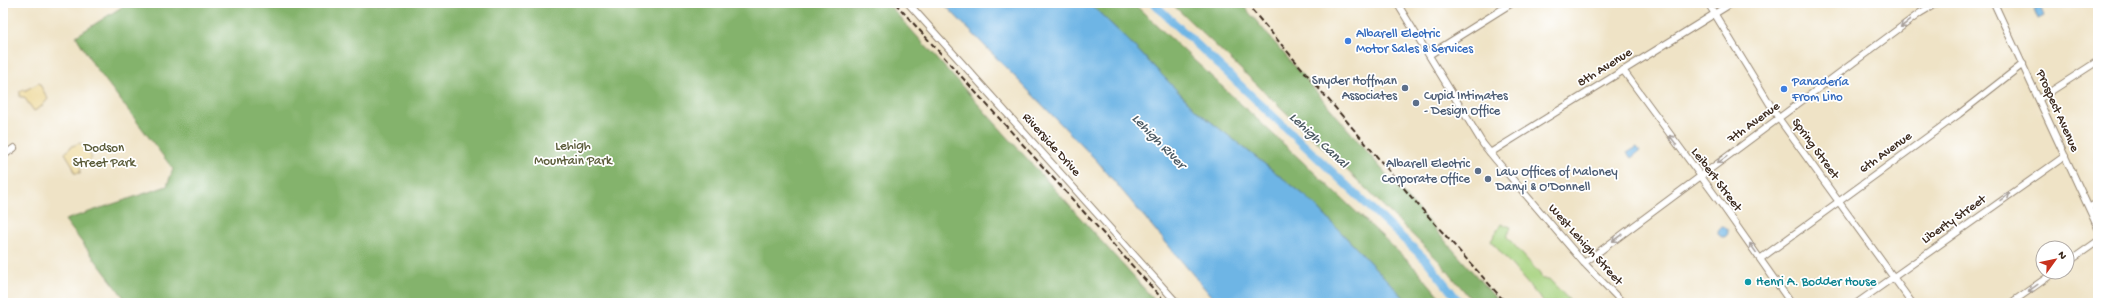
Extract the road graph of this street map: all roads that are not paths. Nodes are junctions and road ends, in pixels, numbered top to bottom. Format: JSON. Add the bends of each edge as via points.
{"nodes":[{"id":1,"x":908,"y":3,"type":"edge"},
{"id":2,"x":1397,"y":3,"type":"edge"},
{"id":3,"x":1512,"y":3,"type":"edge"},
{"id":4,"x":1708,"y":3,"type":"edge"},
{"id":5,"x":1732,"y":3,"type":"edge"},
{"id":6,"x":1937,"y":3,"type":"edge"},
{"id":7,"x":1994,"y":3,"type":"edge"},
{"id":8,"x":1714,"y":14,"type":"junction"},
{"id":9,"x":1429,"y":55,"type":"junction"},
{"id":10,"x":2098,"y":61,"type":"edge"},
{"id":11,"x":2023,"y":64,"type":"junction"},
{"id":12,"x":1623,"y":70,"type":"junction"},
{"id":13,"x":2039,"y":99,"type":"junction"},
{"id":14,"x":1779,"y":119,"type":"junction"},
{"id":15,"x":14,"y":148,"type":"dead end"},
{"id":16,"x":1490,"y":153,"type":"junction"},
{"id":17,"x":3,"y":156,"type":"edge"},
{"id":18,"x":2065,"y":156,"type":"junction"},
{"id":19,"x":1701,"y":176,"type":"junction"},
{"id":20,"x":1839,"y":201,"type":"junction"},
{"id":21,"x":2098,"y":202,"type":"edge"},
{"id":22,"x":2089,"y":208,"type":"junction"},
{"id":23,"x":2098,"y":228,"type":"edge"},
{"id":24,"x":2098,"y":240,"type":"edge"},
{"id":25,"x":2075,"y":257,"type":"edge"},
{"id":26,"x":1760,"y":259,"type":"junction"},
{"id":27,"x":1584,"y":263,"type":"junction"},
{"id":28,"x":1894,"y":277,"type":"junction"},
{"id":29,"x":2044,"y":280,"type":"edge"},
{"id":30,"x":1177,"y":303,"type":"edge"},
{"id":31,"x":1623,"y":303,"type":"edge"},
{"id":32,"x":1791,"y":303,"type":"edge"},
{"id":33,"x":1857,"y":303,"type":"edge"},
{"id":34,"x":1912,"y":303,"type":"edge"},
{"id":35,"x":2012,"y":303,"type":"edge"}],
"edges":[{"from":1,"to":30,"type":"street","name":"Riverside Drive"},
{"from":2,"to":9,"type":"street","name":"West Lehigh Street"},
{"from":3,"to":9,"type":"street"},
{"from":4,"to":8,"type":"street","name":"Spring Street"},
{"from":5,"to":8,"type":"street","name":"8th Avenue"},
{"from":6,"to":14,"type":"street","name":"7th Avenue","one_way":true},
{"from":7,"to":11,"type":"street","name":"Prospect Avenue"},
{"from":8,"to":12,"type":"street","name":"8th Avenue"},
{"from":8,"to":14,"type":"street","name":"Spring Street"},
{"from":9,"to":16,"type":"street","name":"West Lehigh Street"},
{"from":10,"to":13,"type":"street"},
{"from":11,"to":13,"type":"street","name":"Prospect Avenue"},
{"from":11,"to":20,"type":"street","name":"6th Avenue"},
{"from":12,"to":16,"type":"street","name":"8th Avenue"},
{"from":19,"to":12,"type":"street","name":"Leibert Street","one_way":true},
{"from":13,"to":18,"type":"street","name":"Prospect Avenue"},
{"from":14,"to":19,"type":"street","name":"7th Avenue","one_way":true},
{"from":14,"to":20,"type":"street","name":"Spring Street"},
{"from":15,"to":17,"type":"street"},
{"from":16,"to":27,"type":"street","name":"West Lehigh Street"},
{"from":18,"to":22,"type":"street","name":"Prospect Avenue"},
{"from":28,"to":18,"type":"street","name":"Liberty Street","one_way":true},
{"from":26,"to":19,"type":"street","name":"Leibert Street","one_way":true},
{"from":19,"to":27,"type":"street","name":"7th Avenue","one_way":true},
{"from":20,"to":26,"type":"street","name":"6th Avenue"},
{"from":20,"to":28,"type":"street","name":"Spring Street"},
{"from":21,"to":22,"type":"street"},
{"from":22,"to":23,"type":"street","name":"Prospect Avenue"},
{"from":24,"to":25,"type":"street"},
{"from":26,"to":32,"type":"street","name":"Leibert Street"},
{"from":27,"to":31,"type":"street","name":"West Lehigh Street"},
{"from":28,"to":33,"type":"street","name":"Liberty Street"},
{"from":28,"to":34,"type":"street","name":"Spring Street"},
{"from":29,"to":35,"type":"street","one_way":true}]}
